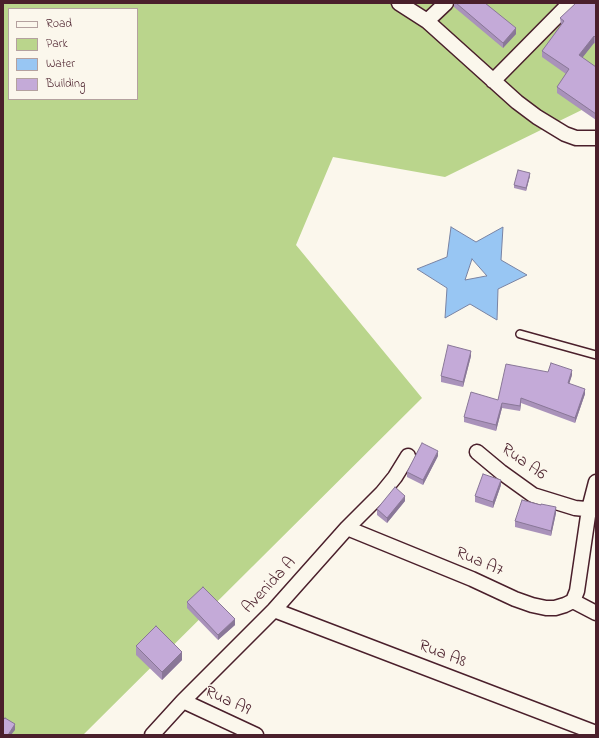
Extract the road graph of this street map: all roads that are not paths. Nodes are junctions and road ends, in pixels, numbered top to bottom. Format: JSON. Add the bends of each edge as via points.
{"nodes":[{"id":1,"x":400,"y":3,"type":"edge"},
{"id":2,"x":446,"y":3,"type":"edge"},
{"id":3,"x":570,"y":3,"type":"edge"},
{"id":4,"x":427,"y":21,"type":"junction"},
{"id":5,"x":493,"y":81,"type":"junction"},
{"id":6,"x":596,"y":138,"type":"edge"},
{"id":7,"x":520,"y":334,"type":"dead end"},
{"id":8,"x":596,"y":355,"type":"edge"},
{"id":9,"x":477,"y":452,"type":"dead end"},
{"id":10,"x":408,"y":456,"type":"dead end"},
{"id":11,"x":596,"y":482,"type":"edge"},
{"id":12,"x":593,"y":510,"type":"edge"},
{"id":13,"x":347,"y":528,"type":"junction"},
{"id":14,"x":573,"y":601,"type":"junction"},
{"id":15,"x":274,"y":610,"type":"junction"},
{"id":16,"x":596,"y":613,"type":"edge"},
{"id":17,"x":183,"y":701,"type":"junction"},
{"id":18,"x":596,"y":733,"type":"edge"},
{"id":19,"x":152,"y":735,"type":"edge"},
{"id":20,"x":256,"y":735,"type":"edge"}],
"edges":[{"from":1,"to":4,"type":"street"},
{"from":2,"to":4,"type":"street"},
{"from":3,"to":5,"type":"street"},
{"from":4,"to":5,"type":"street"},
{"from":5,"to":6,"type":"street","via":[[558,131],[576,138]]},
{"from":7,"to":8,"type":"lane"},
{"from":9,"to":12,"type":"street","name":"Rua A6","via":[[533,495],[575,508]]},
{"from":10,"to":13,"type":"street","name":"Avenida A","via":[[382,493]]},
{"from":11,"to":12,"type":"street"},
{"from":12,"to":14,"type":"street"},
{"from":13,"to":14,"type":"street","name":"Rua A7","via":[[532,605],[555,608],[566,606]]},
{"from":13,"to":15,"type":"street","name":"Avenida A"},
{"from":14,"to":16,"type":"street"},
{"from":15,"to":17,"type":"street","name":"Avenida A"},
{"from":15,"to":18,"type":"street","name":"Rua A8"},
{"from":17,"to":19,"type":"street","name":"Avenida A"},
{"from":17,"to":20,"type":"street","name":"Rua A9"}]}
